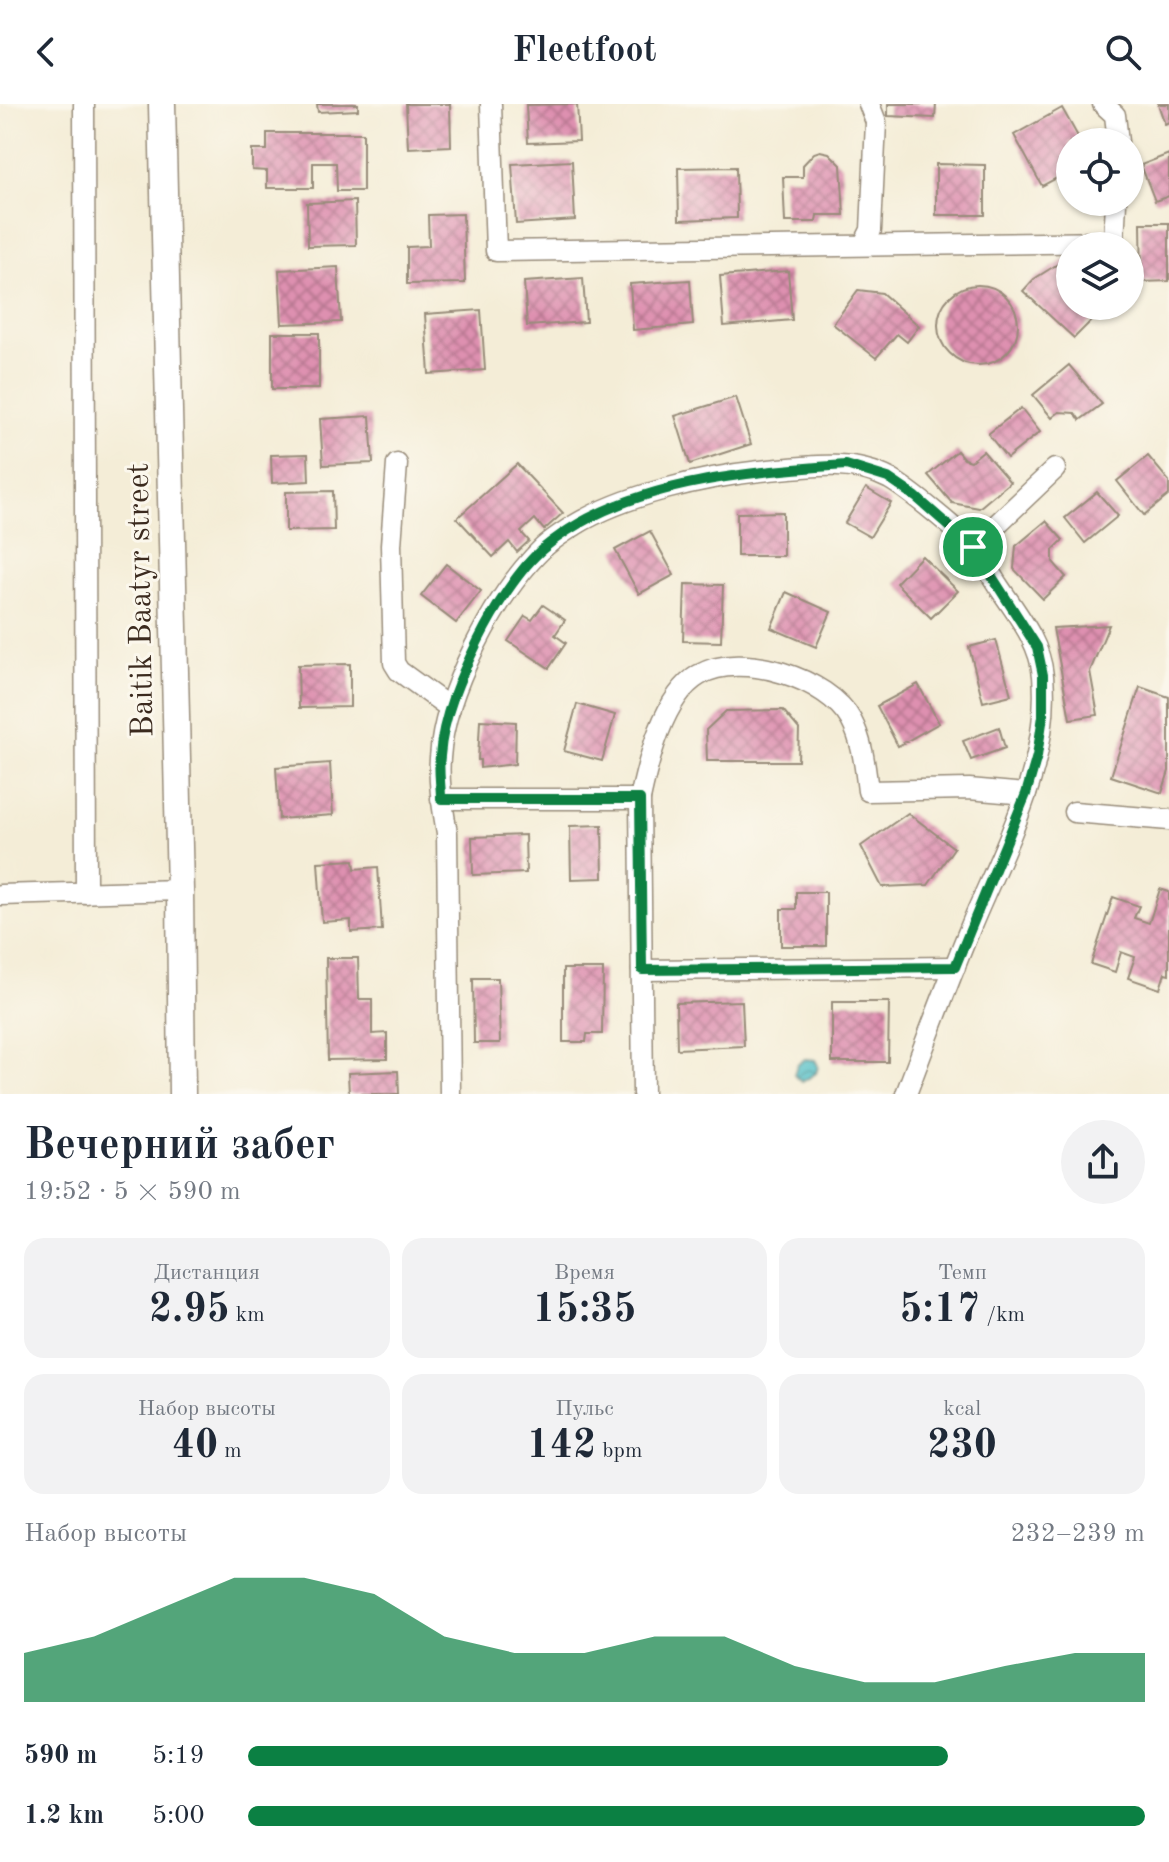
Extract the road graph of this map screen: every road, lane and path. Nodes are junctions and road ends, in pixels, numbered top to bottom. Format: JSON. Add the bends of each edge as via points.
{"nodes":[{"id":1,"x":84,"y":104,"type":"edge"},
{"id":2,"x":162,"y":104,"type":"edge"},
{"id":3,"x":491,"y":104,"type":"edge"},
{"id":4,"x":869,"y":104,"type":"edge"},
{"id":5,"x":1103,"y":104,"type":"edge"},
{"id":6,"x":1119,"y":128,"type":"edge"},
{"id":7,"x":1115,"y":216,"type":"edge"},
{"id":8,"x":864,"y":244,"type":"junction"},
{"id":9,"x":397,"y":464,"type":"dead end"},
{"id":10,"x":1055,"y":469,"type":"dead end"},
{"id":11,"x":973,"y":547,"type":"junction"},
{"id":12,"x":450,"y":708,"type":"junction"},
{"id":13,"x":1026,"y":794,"type":"junction"},
{"id":14,"x":441,"y":799,"type":"junction"},
{"id":15,"x":640,"y":799,"type":"junction"},
{"id":16,"x":1074,"y":812,"type":"dead end"},
{"id":17,"x":1169,"y":820,"type":"edge"},
{"id":18,"x":180,"y":890,"type":"junction"},
{"id":19,"x":86,"y":893,"type":"junction"},
{"id":20,"x":0,"y":895,"type":"edge"},
{"id":21,"x":955,"y":967,"type":"junction"},
{"id":22,"x":642,"y":970,"type":"junction"},
{"id":23,"x":182,"y":1094,"type":"edge"},
{"id":24,"x":450,"y":1094,"type":"edge"},
{"id":25,"x":643,"y":1094,"type":"edge"},
{"id":26,"x":906,"y":1094,"type":"edge"}],
"edges":[{"from":1,"to":19,"type":"street"},
{"from":2,"to":18,"type":"main road","name":"Baitik Baatyr street"},
{"from":3,"to":8,"type":"street","via":[[496,251]]},
{"from":4,"to":8,"type":"street","via":[[876,122],[871,230]]},
{"from":5,"to":6,"type":"street"},
{"from":7,"to":8,"type":"street","via":[[1114,242]]},
{"from":9,"to":12,"type":"street","via":[[391,545],[394,663]]},
{"from":10,"to":11,"type":"street"},
{"from":11,"to":12,"type":"street","via":[[888,478],[846,465],[730,474],[669,489],[578,523],[543,548],[487,623]]},
{"from":11,"to":13,"type":"street","via":[[1037,647],[1043,716]]},
{"from":12,"to":14,"type":"street","via":[[440,756]]},
{"from":13,"to":15,"type":"street","via":[[868,791],[859,740],[851,719],[832,696],[803,679],[746,666],[699,675],[681,692],[650,754]]},
{"from":13,"to":21,"type":"street"},
{"from":14,"to":15,"type":"street"},
{"from":14,"to":24,"type":"street","via":[[447,833]]},
{"from":15,"to":22,"type":"street"},
{"from":16,"to":17,"type":"street"},
{"from":18,"to":19,"type":"street"},
{"from":18,"to":23,"type":"main road","name":"Baitik Baatyr street"},
{"from":19,"to":20,"type":"street"},
{"from":21,"to":22,"type":"street"},
{"from":21,"to":26,"type":"street"},
{"from":22,"to":25,"type":"street"}]}
